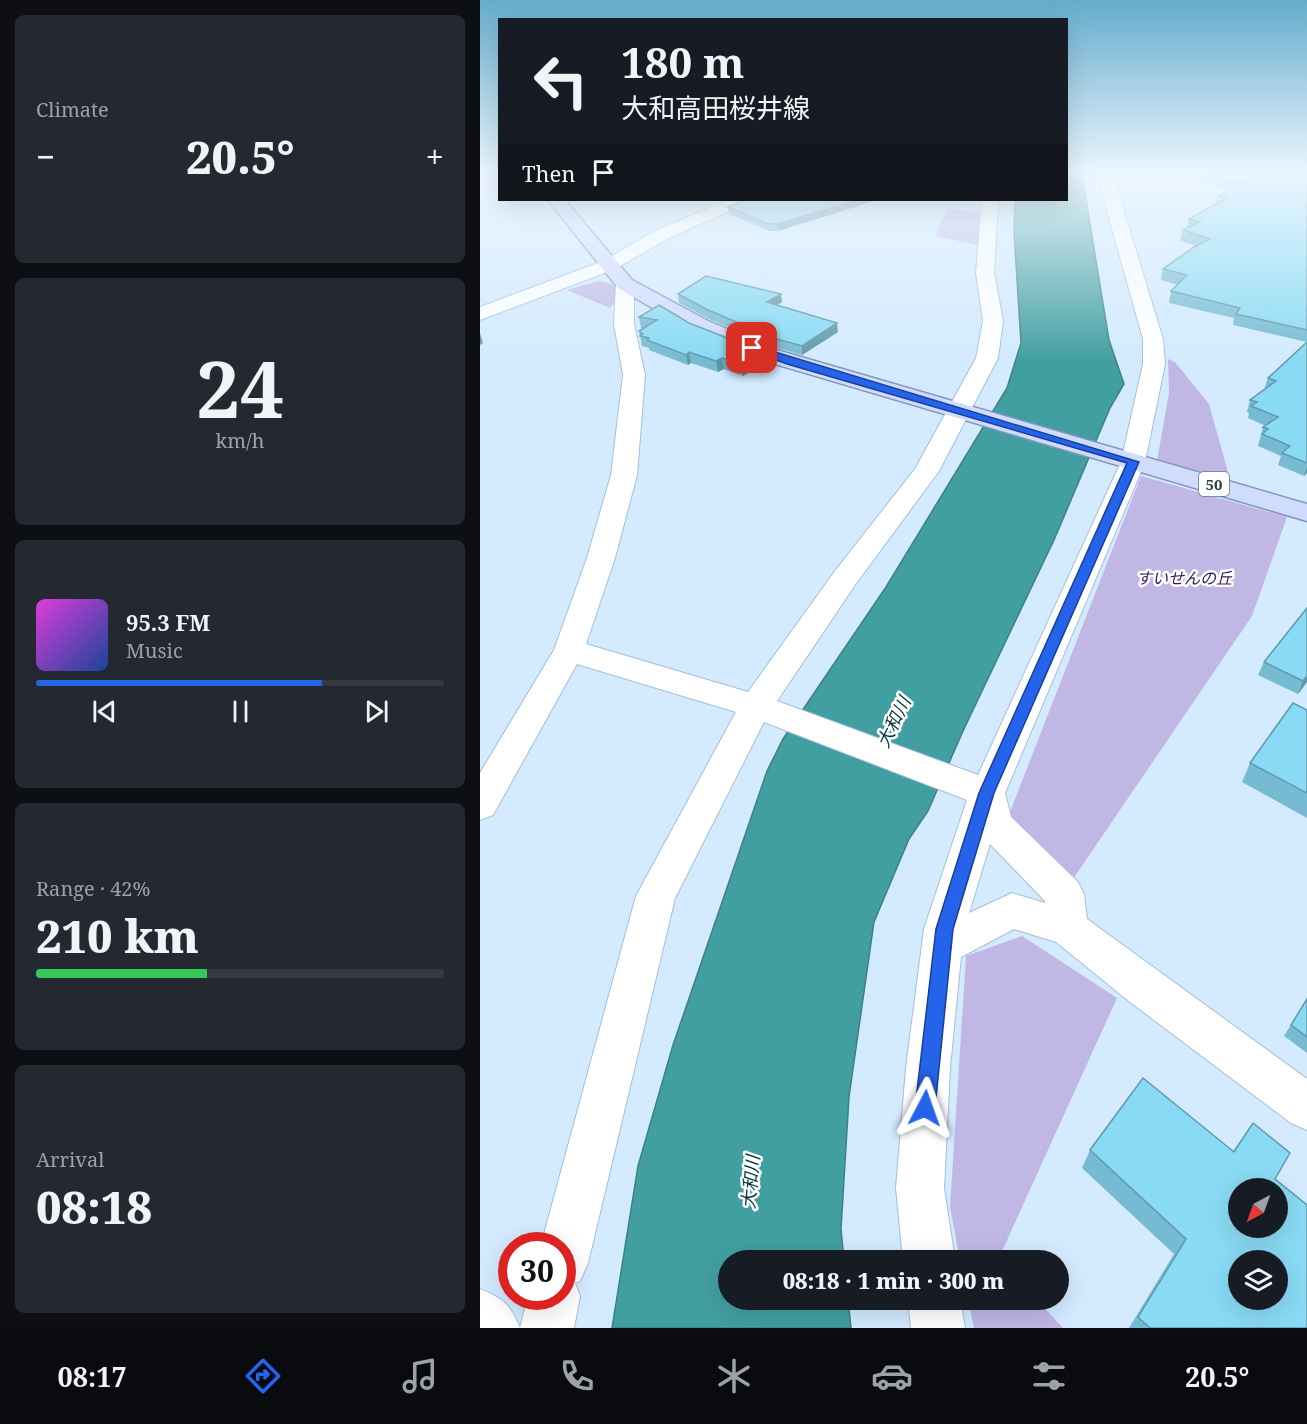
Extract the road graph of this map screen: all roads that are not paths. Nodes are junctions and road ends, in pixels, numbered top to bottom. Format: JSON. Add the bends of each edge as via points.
{"nodes":[{"id":1,"x":587,"y":237,"type":"edge"},
{"id":2,"x":660,"y":237,"type":"edge"},
{"id":3,"x":987,"y":237,"type":"edge"},
{"id":4,"x":1123,"y":237,"type":"edge"},
{"id":5,"x":617,"y":275,"type":"junction"},
{"id":6,"x":480,"y":314,"type":"edge"},
{"id":7,"x":964,"y":413,"type":"junction"},
{"id":8,"x":1127,"y":460,"type":"junction"},
{"id":9,"x":1307,"y":513,"type":"edge"},
{"id":10,"x":568,"y":650,"type":"junction"},
{"id":11,"x":763,"y":709,"type":"junction"},
{"id":12,"x":979,"y":790,"type":"junction"},
{"id":13,"x":480,"y":805,"type":"edge"},
{"id":14,"x":1068,"y":928,"type":"junction"},
{"id":15,"x":942,"y":946,"type":"junction"},
{"id":16,"x":1307,"y":1107,"type":"edge"},
{"id":17,"x":570,"y":1232,"type":"edge"},
{"id":18,"x":928,"y":1250,"type":"edge"},
{"id":19,"x":551,"y":1310,"type":"edge"},
{"id":20,"x":936,"y":1310,"type":"edge"},
{"id":21,"x":480,"y":1316,"type":"edge"},
{"id":22,"x":493,"y":1328,"type":"edge"},
{"id":23,"x":547,"y":1328,"type":"edge"},
{"id":24,"x":938,"y":1328,"type":"edge"}],
"edges":[{"from":1,"to":5,"type":"main road","number":"50"},
{"from":2,"to":5,"type":"street"},
{"from":3,"to":7,"type":"street","via":[[985,273],[993,321],[987,358]]},
{"from":4,"to":8,"type":"street","via":[[1152,339],[1154,364]]},
{"from":5,"to":6,"type":"street"},
{"from":5,"to":7,"type":"main road","number":"50","via":[[700,326],[770,355]]},
{"from":5,"to":10,"type":"street","via":[[634,375],[624,475],[601,558]]},
{"from":7,"to":8,"type":"main road","number":"50"},
{"from":7,"to":11,"type":"street","via":[[926,471],[845,578]]},
{"from":8,"to":9,"type":"main road","number":"50"},
{"from":8,"to":12,"type":"street"},
{"from":10,"to":11,"type":"street"},
{"from":10,"to":13,"type":"street"},
{"from":11,"to":12,"type":"street"},
{"from":11,"to":17,"type":"street","via":[[656,896]]},
{"from":12,"to":14,"type":"street","via":[[994,824],[1064,894]]},
{"from":12,"to":15,"type":"street"},
{"from":14,"to":15,"type":"street","via":[[1012,911]]},
{"from":14,"to":16,"type":"street"},
{"from":15,"to":18,"type":"street","via":[[920,1188]]},
{"from":19,"to":23,"type":"street"},
{"from":20,"to":24,"type":"street"},
{"from":21,"to":22,"type":"street"}]}
